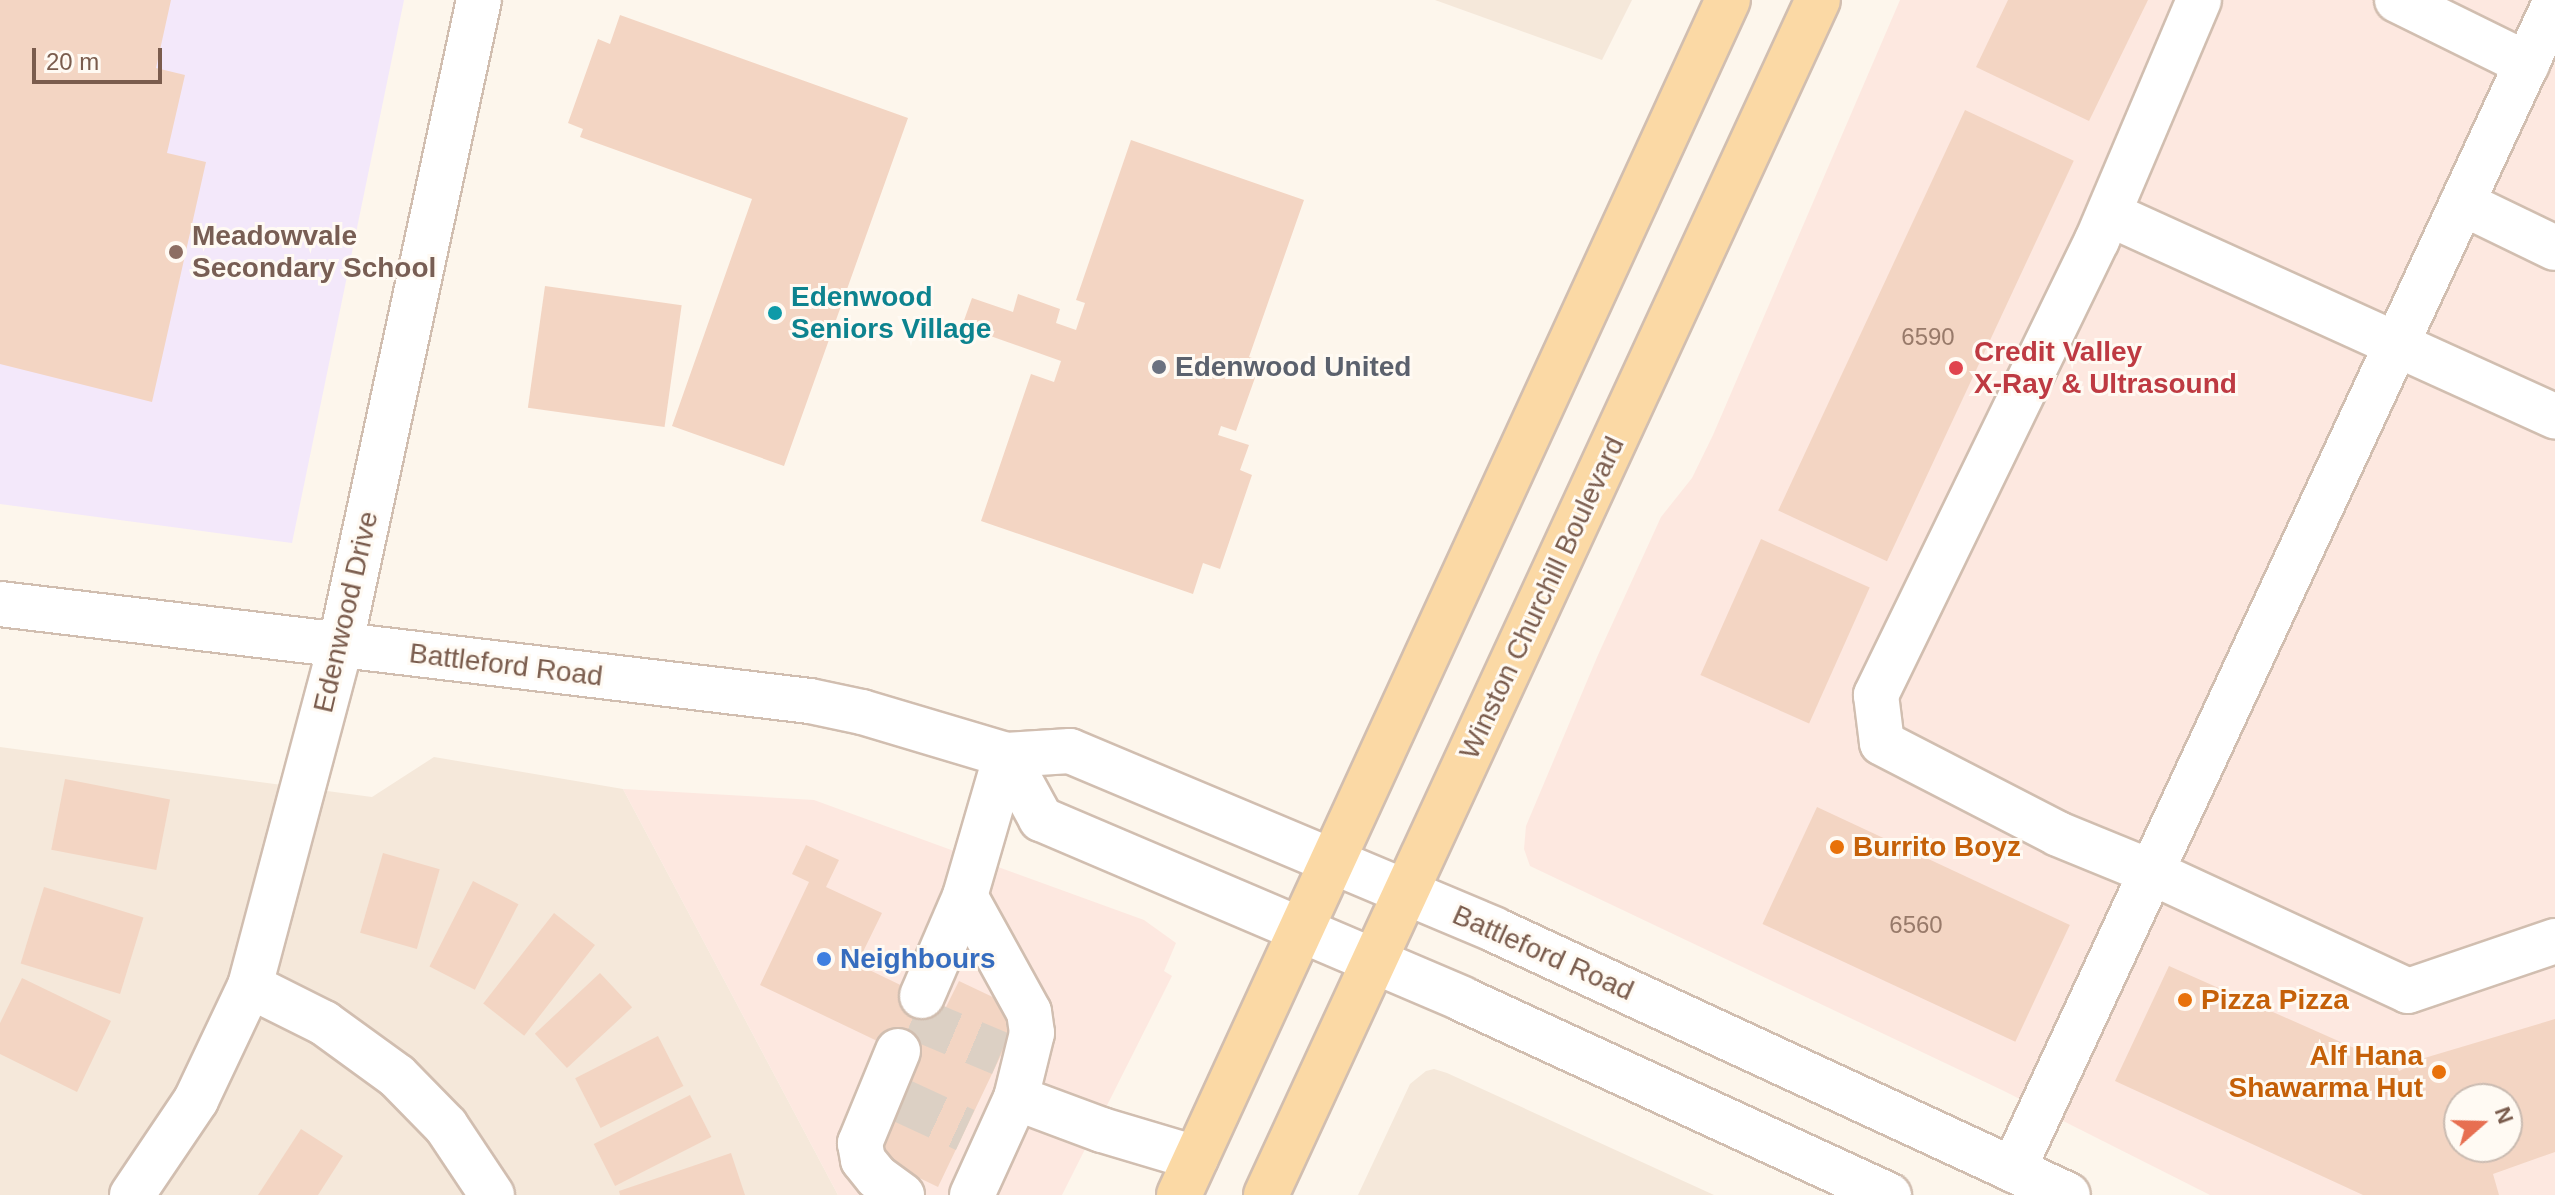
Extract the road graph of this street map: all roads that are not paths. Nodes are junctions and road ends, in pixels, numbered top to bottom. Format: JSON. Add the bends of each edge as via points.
{"nodes":[{"id":1,"x":479,"y":0,"type":"edge"},
{"id":2,"x":1728,"y":0,"type":"edge"},
{"id":3,"x":1818,"y":0,"type":"edge"},
{"id":4,"x":2199,"y":0,"type":"edge"},
{"id":5,"x":2397,"y":0,"type":"edge"},
{"id":6,"x":2555,"y":3,"type":"edge"},
{"id":7,"x":2527,"y":64,"type":"junction"},
{"id":8,"x":2462,"y":203,"type":"junction"},
{"id":9,"x":2109,"y":214,"type":"junction"},
{"id":10,"x":2555,"y":248,"type":"edge"},
{"id":11,"x":2396,"y":345,"type":"junction"},
{"id":12,"x":2555,"y":416,"type":"edge"},
{"id":13,"x":0,"y":604,"type":"edge"},
{"id":14,"x":340,"y":647,"type":"junction"},
{"id":15,"x":1006,"y":755,"type":"junction"},
{"id":16,"x":1333,"y":859,"type":"junction"},
{"id":17,"x":2151,"y":872,"type":"junction"},
{"id":18,"x":1407,"y":891,"type":"junction"},
{"id":19,"x":965,"y":896,"type":"junction"},
{"id":20,"x":1300,"y":930,"type":"junction"},
{"id":21,"x":2555,"y":941,"type":"edge"},
{"id":22,"x":1374,"y":961,"type":"junction"},
{"id":23,"x":250,"y":986,"type":"junction"},
{"id":24,"x":922,"y":996,"type":"dead end"},
{"id":25,"x":898,"y":1051,"type":"dead end"},
{"id":26,"x":1014,"y":1072,"type":"junction"},
{"id":27,"x":2013,"y":1170,"type":"junction"},
{"id":28,"x":1188,"y":1176,"type":"edge"},
{"id":29,"x":1830,"y":1182,"type":"edge"},
{"id":30,"x":132,"y":1195,"type":"edge"},
{"id":31,"x":492,"y":1195,"type":"edge"},
{"id":32,"x":902,"y":1195,"type":"edge"},
{"id":33,"x":972,"y":1195,"type":"edge"},
{"id":34,"x":1266,"y":1195,"type":"edge"},
{"id":35,"x":1889,"y":1195,"type":"edge"},
{"id":36,"x":2068,"y":1195,"type":"edge"}],
"edges":[{"from":1,"to":14,"type":"street","name":"Edenwood Drive"},
{"from":2,"to":16,"type":"main road"},
{"from":3,"to":18,"type":"main road","name":"Winston Churchill Boulevard"},
{"from":4,"to":9,"type":"street"},
{"from":5,"to":7,"type":"street"},
{"from":6,"to":7,"type":"street"},
{"from":7,"to":8,"type":"street"},
{"from":8,"to":10,"type":"street"},
{"from":8,"to":11,"type":"street"},
{"from":9,"to":11,"type":"street"},
{"from":9,"to":17,"type":"street","via":[[1876,695],[1882,743],[2058,834]]},
{"from":11,"to":12,"type":"street"},
{"from":11,"to":17,"type":"street"},
{"from":13,"to":14,"type":"street","name":"Battleford Road"},
{"from":14,"to":15,"type":"street","name":"Battleford Road","via":[[810,701]]},
{"from":14,"to":23,"type":"street","name":"Edenwood Drive"},
{"from":15,"to":16,"type":"street","name":"Battleford Road","via":[[1070,751]]},
{"from":15,"to":19,"type":"street"},
{"from":15,"to":20,"type":"street","via":[[1041,819]]},
{"from":16,"to":18,"type":"street","name":"Battleford Road"},
{"from":16,"to":20,"type":"main road"},
{"from":17,"to":21,"type":"street","via":[[2408,991]]},
{"from":17,"to":27,"type":"street"},
{"from":18,"to":22,"type":"main road","name":"Winston Churchill Boulevard"},
{"from":18,"to":27,"type":"street","name":"Battleford Road"},
{"from":19,"to":24,"type":"street"},
{"from":19,"to":26,"type":"street","via":[[1029,1012],[1032,1033]]},
{"from":20,"to":22,"type":"street"},
{"from":20,"to":28,"type":"main road"},
{"from":22,"to":29,"type":"street"},
{"from":22,"to":34,"type":"main road","name":"Winston Churchill Boulevard"},
{"from":23,"to":30,"type":"street","name":"Edenwood Drive","via":[[196,1100]]},
{"from":23,"to":31,"type":"street","via":[[324,1023],[397,1076],[446,1126]]},
{"from":25,"to":32,"type":"street","via":[[890,1095],[860,1143],[863,1160]]},
{"from":26,"to":28,"type":"street","via":[[1102,1130]]},
{"from":26,"to":33,"type":"street","via":[[979,1138]]},
{"from":27,"to":36,"type":"street","name":"Battleford Road"},
{"from":29,"to":35,"type":"street"}]}
